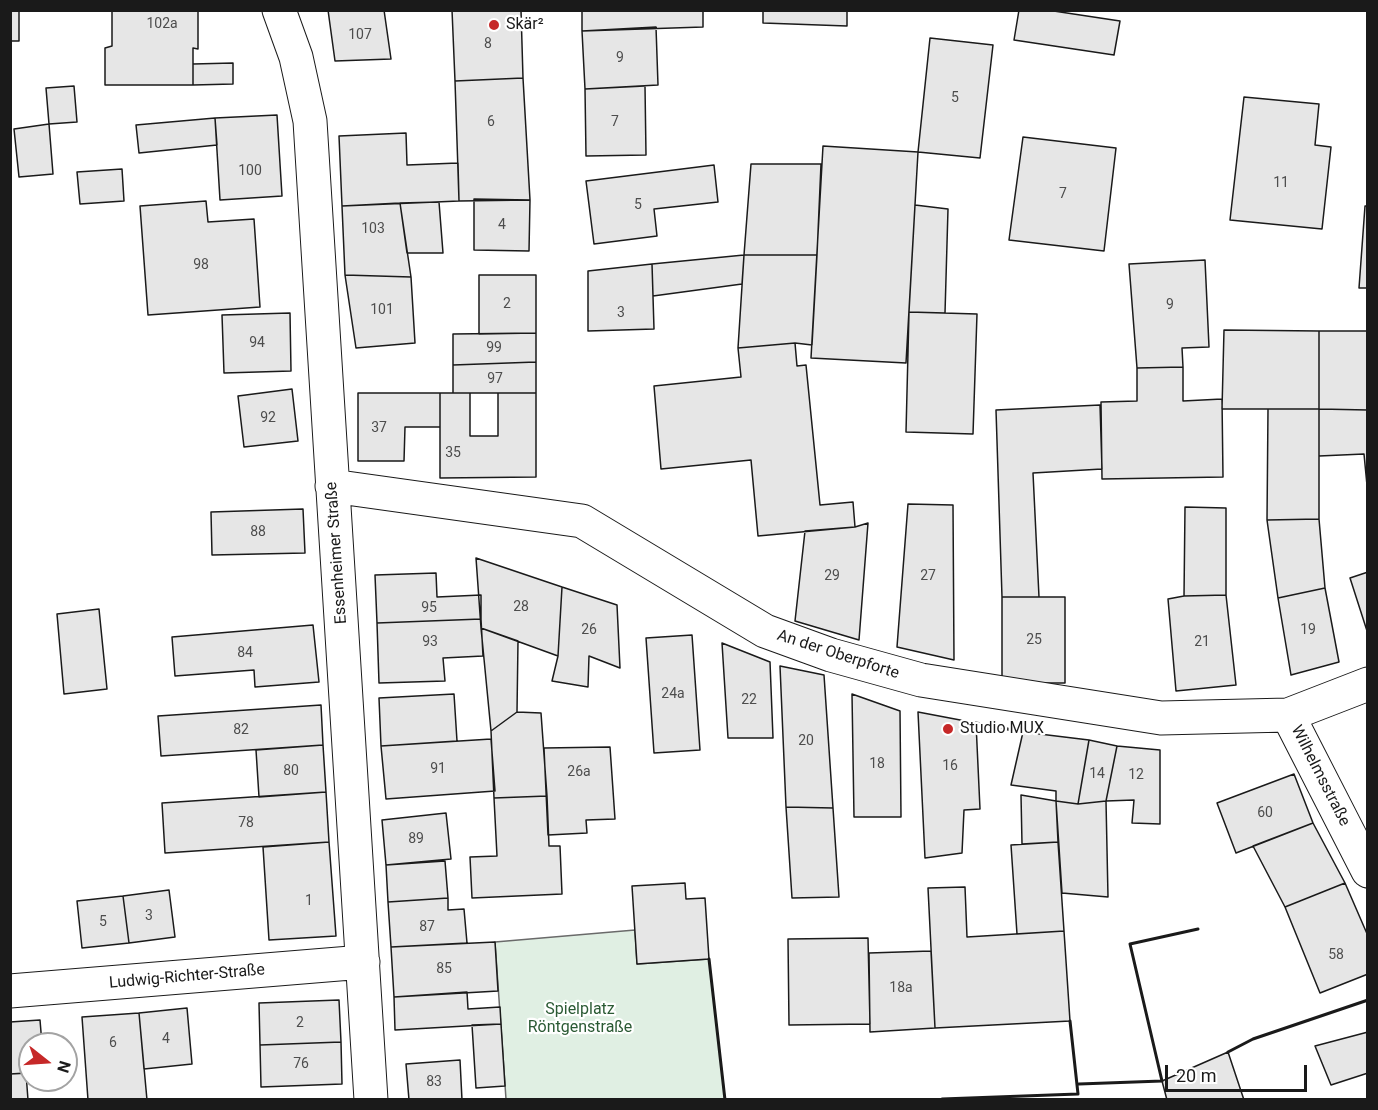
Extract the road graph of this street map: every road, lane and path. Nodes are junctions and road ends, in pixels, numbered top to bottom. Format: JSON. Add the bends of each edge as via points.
{"nodes":[{"id":1,"x":279,"y":10,"type":"edge"},
{"id":2,"x":332,"y":486,"type":"junction"},
{"id":3,"x":1368,"y":684,"type":"edge"},
{"id":4,"x":1288,"y":715,"type":"junction"},
{"id":5,"x":1368,"y":871,"type":"edge"},
{"id":6,"x":363,"y":962,"type":"junction"},
{"id":7,"x":10,"y":992,"type":"edge"},
{"id":8,"x":371,"y":1100,"type":"edge"}],
"edges":[{"from":1,"to":2,"type":"street","name":"Essenheimer Straße","via":[[296,57],[310,121]]},
{"from":2,"to":4,"type":"street","name":"An der Oberpforte","via":[[582,521],[765,631],[831,656],[910,677],[1055,704],[1161,718]]},
{"from":2,"to":6,"type":"street","name":"Essenheimer Straße"},
{"from":3,"to":4,"type":"street","name":"An der Oberpforte"},
{"from":4,"to":5,"type":"street","name":"Wilhelmsstraße"},
{"from":6,"to":7,"type":"street","name":"Ludwig-Richter-Straße"},
{"from":6,"to":8,"type":"street","name":"Essenheimer Straße"}]}
